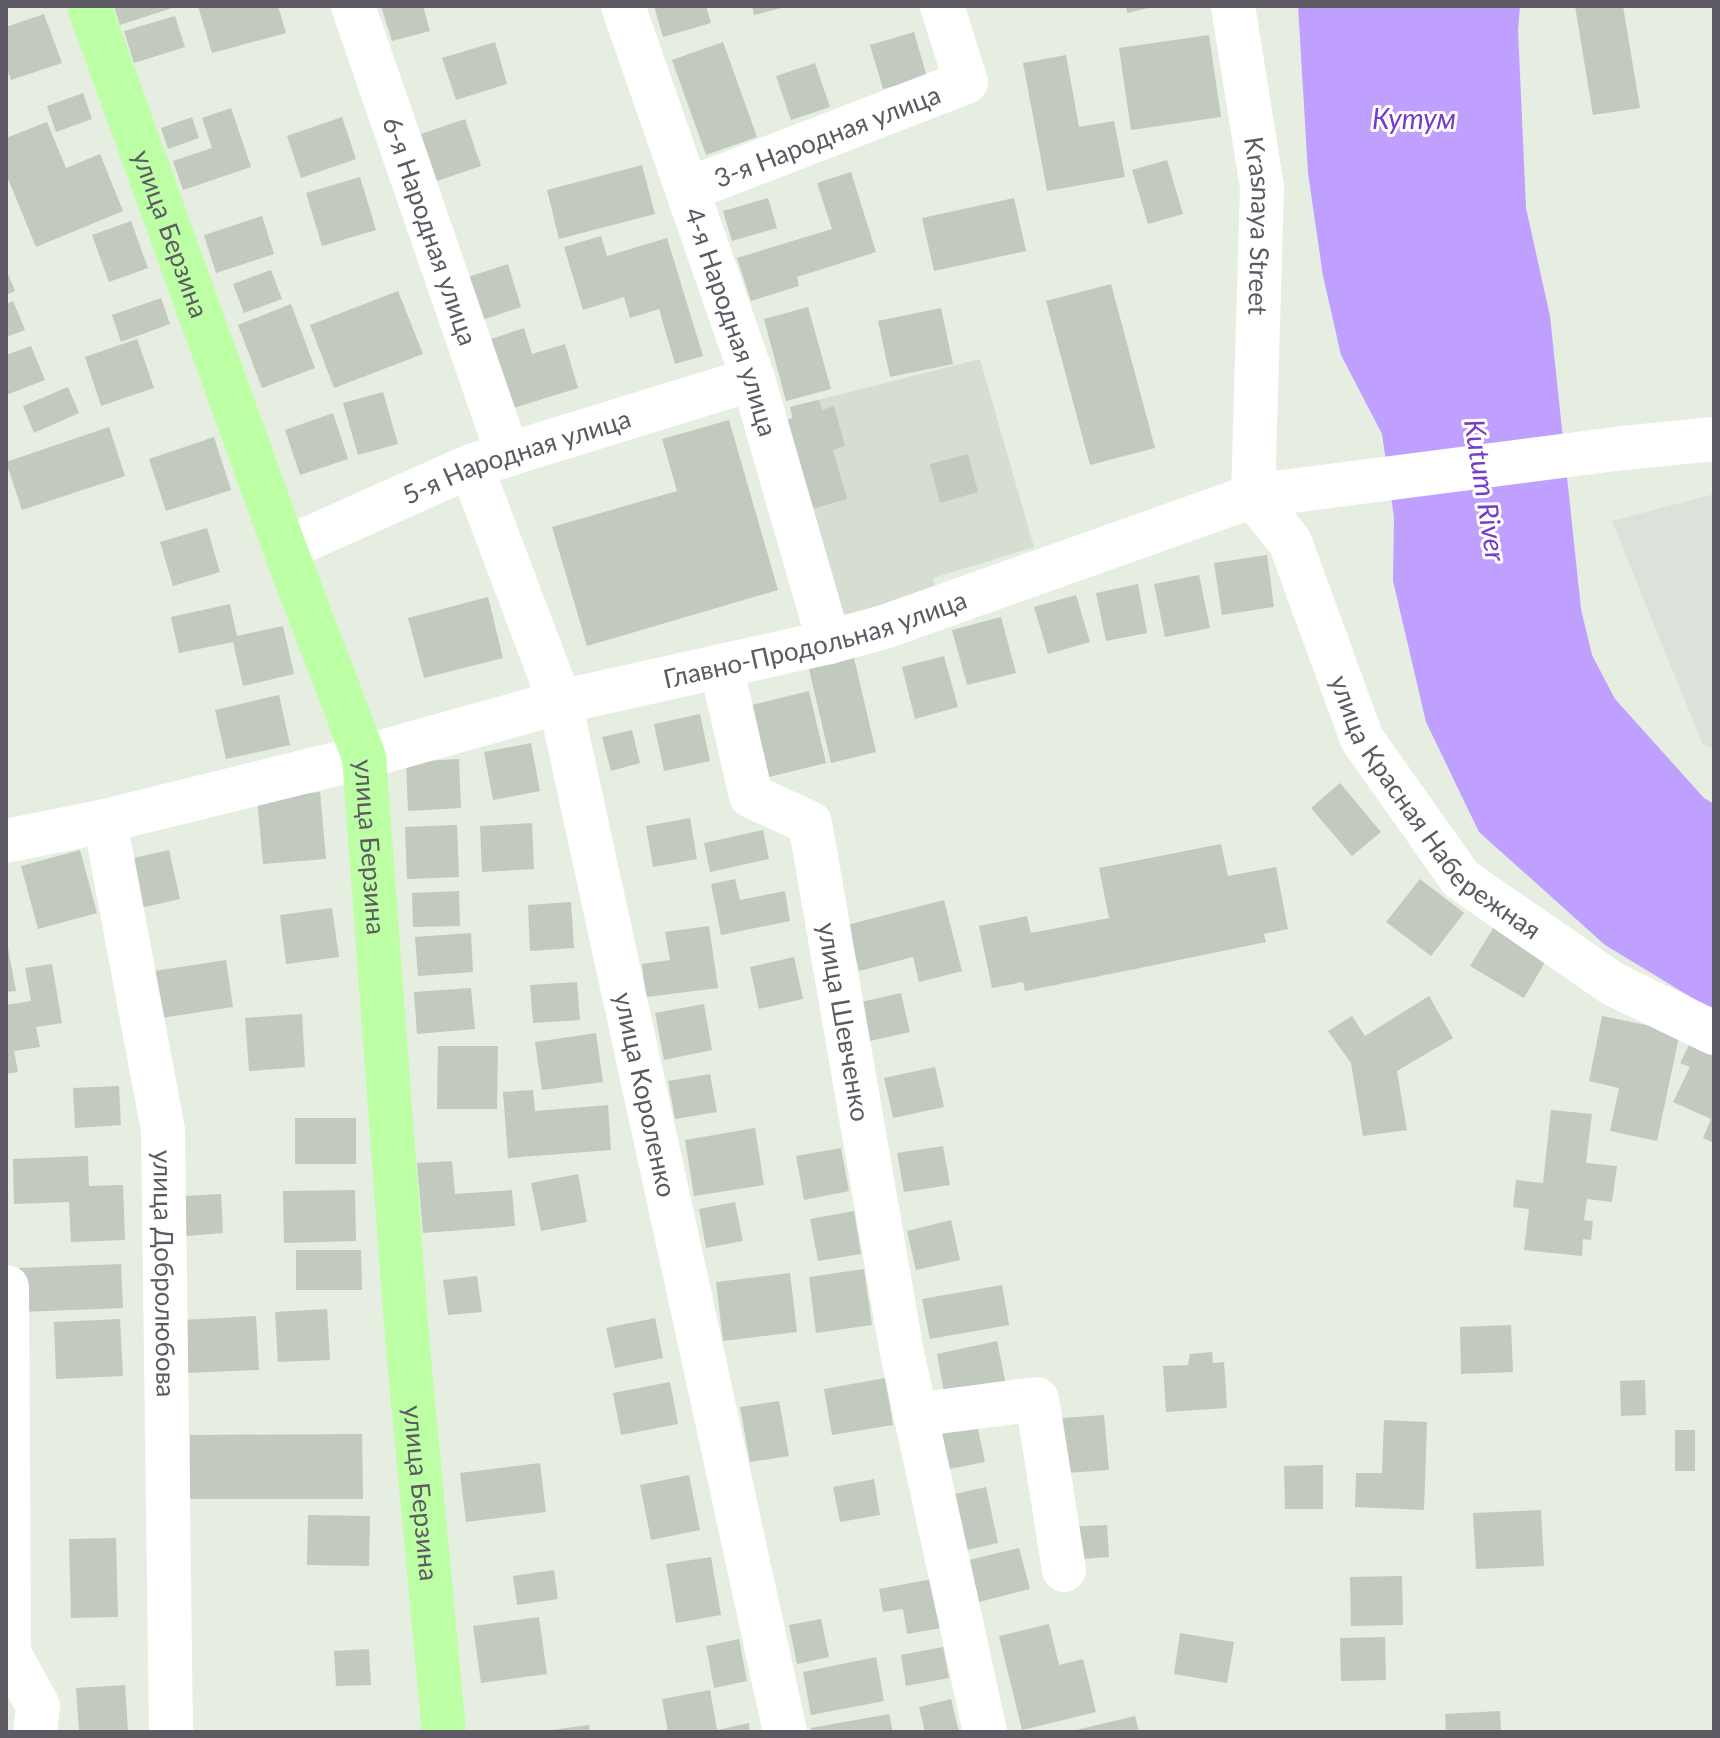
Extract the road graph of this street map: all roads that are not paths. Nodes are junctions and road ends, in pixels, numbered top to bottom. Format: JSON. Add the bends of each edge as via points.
{"nodes":[{"id":1,"x":89,"y":6,"type":"edge"},
{"id":2,"x":353,"y":6,"type":"edge"},
{"id":3,"x":623,"y":6,"type":"edge"},
{"id":4,"x":942,"y":6,"type":"edge"},
{"id":5,"x":1233,"y":6,"type":"edge"},
{"id":6,"x":689,"y":189,"type":"junction"},
{"id":7,"x":753,"y":379,"type":"junction"},
{"id":8,"x":1714,"y":439,"type":"edge"},
{"id":9,"x":489,"y":460,"type":"junction"},
{"id":10,"x":1253,"y":496,"type":"junction"},
{"id":11,"x":285,"y":549,"type":"junction"},
{"id":12,"x":829,"y":642,"type":"junction"},
{"id":13,"x":721,"y":666,"type":"junction"},
{"id":14,"x":560,"y":702,"type":"junction"},
{"id":15,"x":364,"y":757,"type":"junction"},
{"id":16,"x":105,"y":821,"type":"junction"},
{"id":17,"x":6,"y":841,"type":"edge"},
{"id":18,"x":1714,"y":1033,"type":"edge"},
{"id":19,"x":7,"y":1287,"type":"edge"},
{"id":20,"x":915,"y":1415,"type":"junction"},
{"id":21,"x":1064,"y":1570,"type":"dead end"},
{"id":22,"x":35,"y":1732,"type":"edge"},
{"id":23,"x":171,"y":1732,"type":"edge"},
{"id":24,"x":444,"y":1732,"type":"edge"},
{"id":25,"x":785,"y":1732,"type":"edge"},
{"id":26,"x":985,"y":1732,"type":"edge"}],
"edges":[{"from":1,"to":11,"type":"main road","name":"улица Берзина"},
{"from":2,"to":9,"type":"street","name":"6-я Народная улица"},
{"from":3,"to":6,"type":"street","name":"4-я Народная улица"},
{"from":4,"to":6,"type":"street","name":"3-я Народная улица","via":[[966,82]]},
{"from":5,"to":10,"type":"street","name":"Krasnaya Street","via":[[1262,187]]},
{"from":6,"to":7,"type":"street","name":"4-я Народная улица"},
{"from":7,"to":9,"type":"street","name":"5-я Народная улица"},
{"from":7,"to":12,"type":"street","name":"4-я Народная улица"},
{"from":8,"to":10,"type":"street","name":"Главно-Продольная улица"},
{"from":9,"to":11,"type":"street","name":"5-я Народная улица"},
{"from":9,"to":14,"type":"street","name":"улица Короленко"},
{"from":10,"to":12,"type":"street","name":"Главно-Продольная улица"},
{"from":10,"to":18,"type":"street","name":"улица Красная Набережная","via":[[1290,542],[1362,739],[1461,879],[1613,984]]},
{"from":11,"to":15,"type":"main road","name":"улица Берзина"},
{"from":12,"to":13,"type":"street","name":"Главно-Продольная улица"},
{"from":13,"to":14,"type":"street","name":"Главно-Продольная улица"},
{"from":13,"to":20,"type":"street","name":"улица Шевченко","via":[[751,796],[810,823]]},
{"from":14,"to":15,"type":"street","name":"Главно-Продольная улица"},
{"from":14,"to":25,"type":"street","name":"улица Короленко"},
{"from":15,"to":16,"type":"street","name":"Главно-Продольная улица"},
{"from":15,"to":24,"type":"main road","name":"улица Берзина","via":[[407,1337]]},
{"from":16,"to":17,"type":"street","name":"Главно-Продольная улица"},
{"from":16,"to":23,"type":"street","name":"улица Добролюбова","via":[[163,1130]]},
{"from":19,"to":22,"type":"street","via":[[9,1653],[38,1706]]},
{"from":20,"to":21,"type":"street","via":[[1037,1399]]},
{"from":20,"to":26,"type":"street","name":"улица Шевченко"}]}
